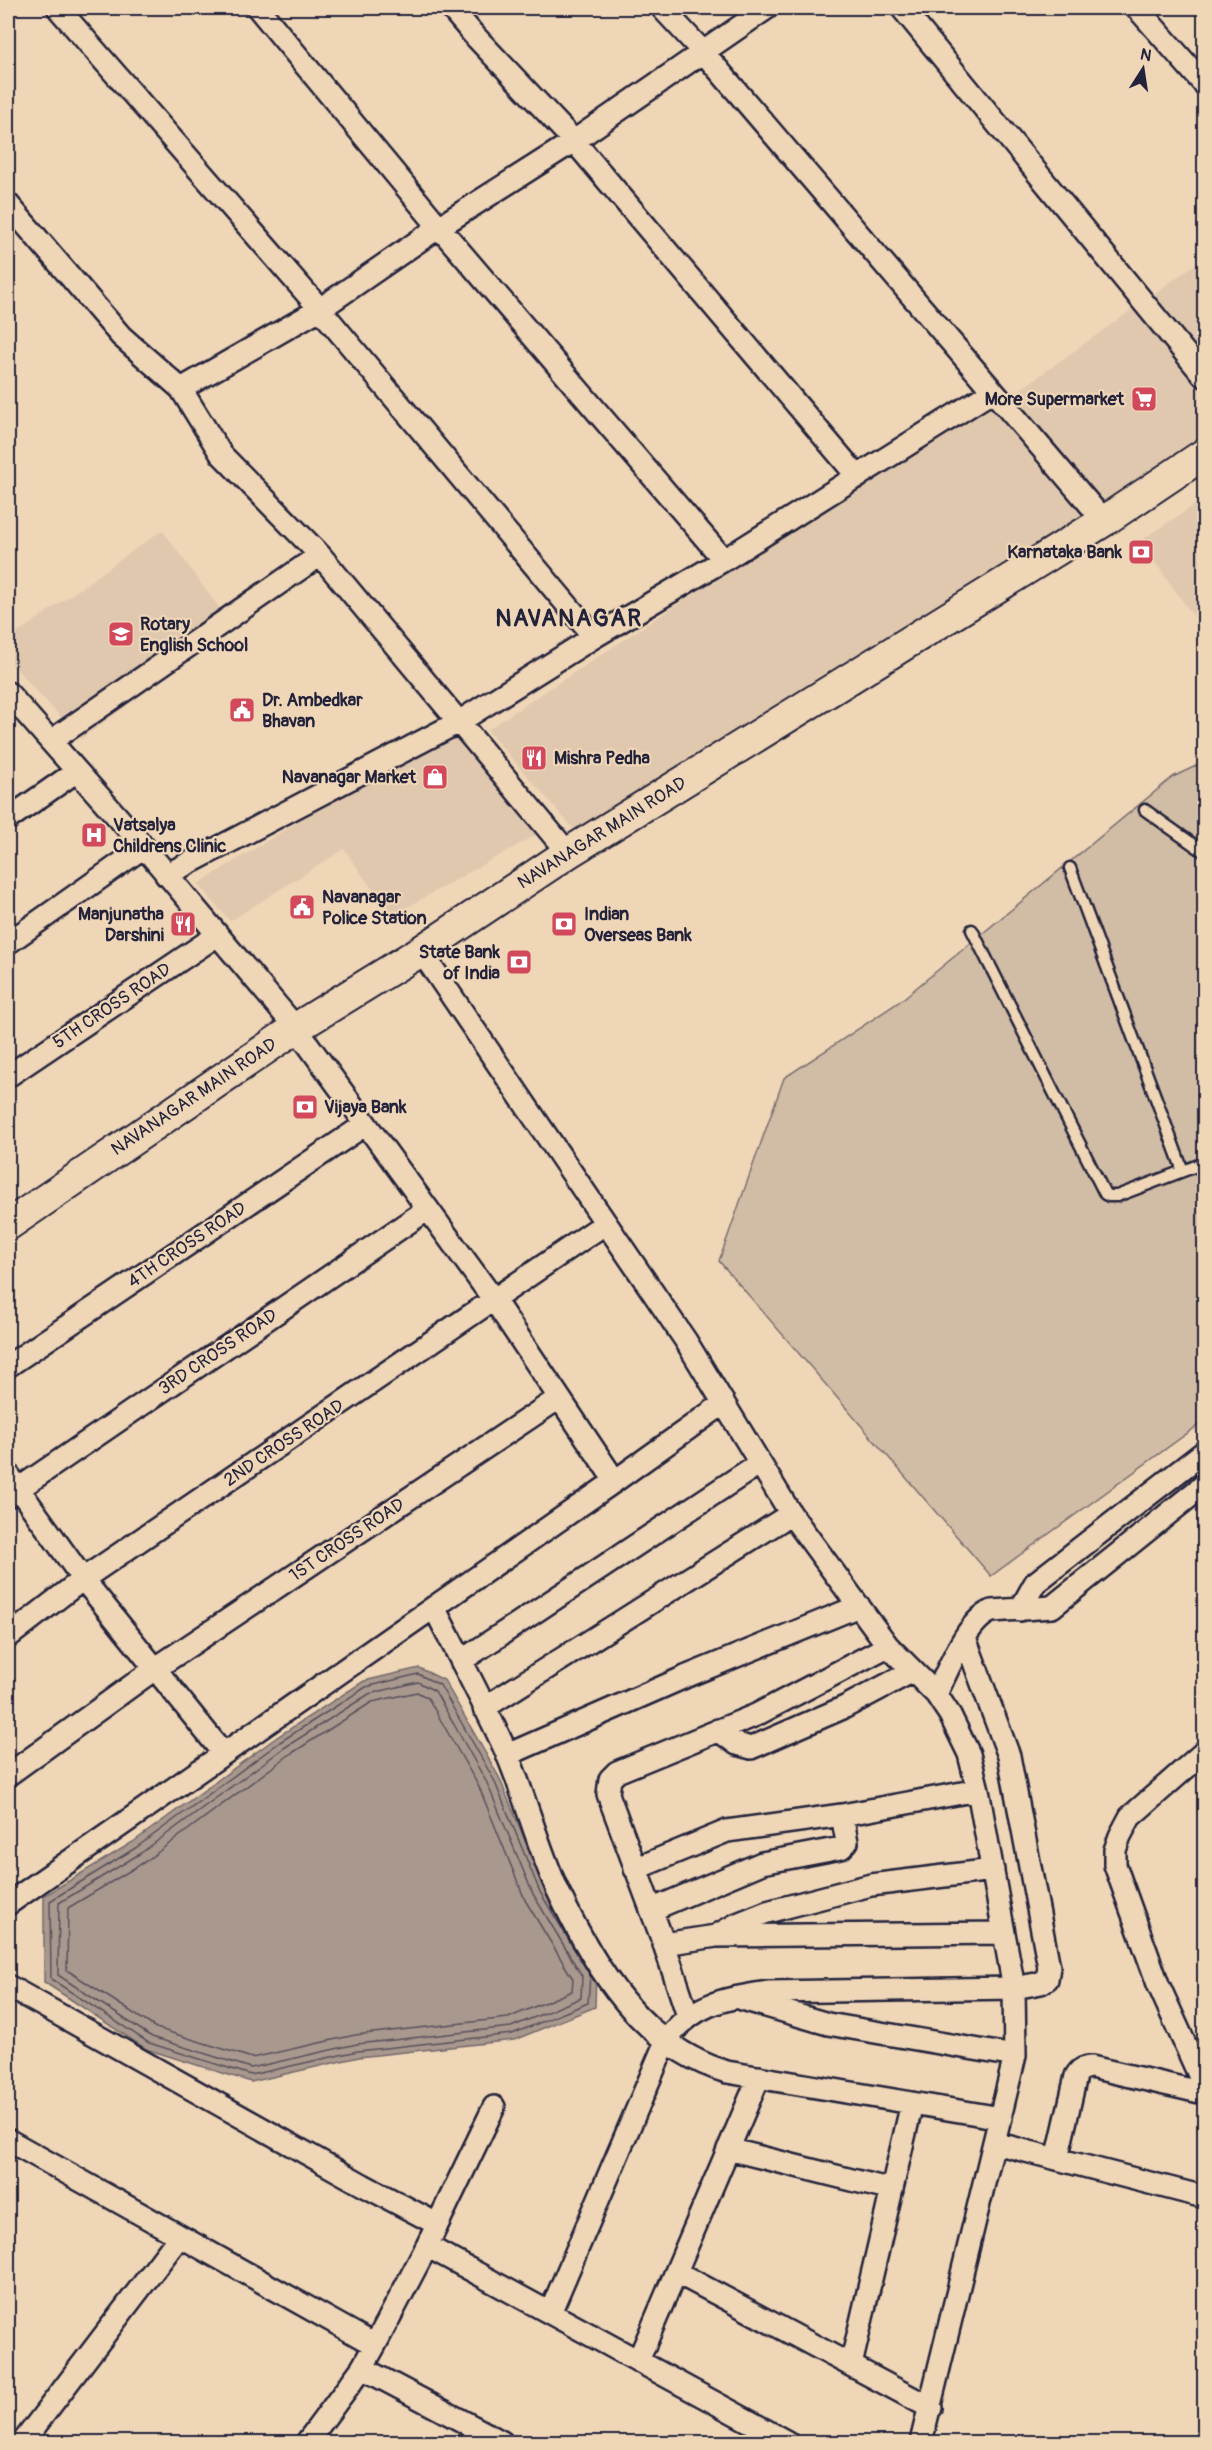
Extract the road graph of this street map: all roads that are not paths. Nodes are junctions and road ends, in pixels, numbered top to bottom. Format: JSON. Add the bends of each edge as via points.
{"nodes":[{"id":1,"x":58,"y":8,"type":"edge"},
{"id":2,"x":258,"y":8,"type":"edge"},
{"id":3,"x":451,"y":8,"type":"edge"},
{"id":4,"x":662,"y":8,"type":"edge"},
{"id":5,"x":767,"y":8,"type":"edge"},
{"id":6,"x":902,"y":8,"type":"edge"},
{"id":7,"x":1137,"y":8,"type":"edge"},
{"id":8,"x":704,"y":53,"type":"junction"},
{"id":9,"x":1204,"y":84,"type":"edge"},
{"id":10,"x":574,"y":141,"type":"junction"},
{"id":11,"x":8,"y":204,"type":"edge"},
{"id":12,"x":439,"y":227,"type":"junction"},
{"id":13,"x":320,"y":309,"type":"junction"},
{"id":14,"x":1204,"y":375,"type":"edge"},
{"id":15,"x":181,"y":389,"type":"junction"},
{"id":16,"x":993,"y":391,"type":"junction"},
{"id":17,"x":1204,"y":454,"type":"edge"},
{"id":18,"x":858,"y":477,"type":"junction"},
{"id":19,"x":1104,"y":520,"type":"junction"},
{"id":20,"x":320,"y":555,"type":"junction"},
{"id":21,"x":724,"y":560,"type":"junction"},
{"id":22,"x":594,"y":637,"type":"junction"},
{"id":23,"x":8,"y":693,"type":"edge"},
{"id":24,"x":457,"y":723,"type":"junction"},
{"id":25,"x":51,"y":741,"type":"junction"},
{"id":26,"x":77,"y":771,"type":"junction"},
{"id":27,"x":1145,"y":810,"type":"dead end"},
{"id":28,"x":8,"y":819,"type":"edge"},
{"id":29,"x":144,"y":847,"type":"junction"},
{"id":30,"x":1204,"y":852,"type":"edge"},
{"id":31,"x":568,"y":853,"type":"junction"},
{"id":32,"x":1070,"y":868,"type":"dead end"},
{"id":33,"x":166,"y":875,"type":"junction"},
{"id":34,"x":972,"y":930,"type":"dead end"},
{"id":35,"x":216,"y":936,"type":"junction"},
{"id":36,"x":8,"y":943,"type":"edge"},
{"id":37,"x":421,"y":951,"type":"junction"},
{"id":38,"x":296,"y":1028,"type":"junction"},
{"id":39,"x":8,"y":1076,"type":"edge"},
{"id":40,"x":366,"y":1124,"type":"junction"},
{"id":41,"x":1204,"y":1163,"type":"edge"},
{"id":42,"x":1183,"y":1171,"type":"junction"},
{"id":43,"x":428,"y":1209,"type":"junction"},
{"id":44,"x":606,"y":1223,"type":"junction"},
{"id":45,"x":8,"y":1225,"type":"edge"},
{"id":46,"x":494,"y":1300,"type":"junction"},
{"id":47,"x":8,"y":1366,"type":"edge"},
{"id":48,"x":559,"y":1398,"type":"junction"},
{"id":49,"x":724,"y":1403,"type":"junction"},
{"id":50,"x":1204,"y":1452,"type":"edge"},
{"id":51,"x":760,"y":1463,"type":"junction"},
{"id":52,"x":615,"y":1481,"type":"junction"},
{"id":53,"x":1204,"y":1485,"type":"edge"},
{"id":54,"x":11,"y":1486,"type":"edge"},
{"id":55,"x":791,"y":1514,"type":"junction"},
{"id":56,"x":73,"y":1587,"type":"junction"},
{"id":57,"x":859,"y":1606,"type":"junction"},
{"id":58,"x":434,"y":1607,"type":"junction"},
{"id":59,"x":1020,"y":1610,"type":"junction"},
{"id":60,"x":8,"y":1636,"type":"edge"},
{"id":61,"x":965,"y":1638,"type":"junction"},
{"id":62,"x":888,"y":1646,"type":"junction"},
{"id":63,"x":461,"y":1661,"type":"junction"},
{"id":64,"x":913,"y":1671,"type":"junction"},
{"id":65,"x":147,"y":1675,"type":"junction"},
{"id":66,"x":936,"y":1694,"type":"junction"},
{"id":67,"x":484,"y":1708,"type":"junction"},
{"id":68,"x":718,"y":1730,"type":"junction"},
{"id":69,"x":1204,"y":1752,"type":"edge"},
{"id":70,"x":507,"y":1755,"type":"junction"},
{"id":71,"x":213,"y":1760,"type":"junction"},
{"id":72,"x":8,"y":1775,"type":"edge"},
{"id":73,"x":978,"y":1790,"type":"junction"},
{"id":74,"x":842,"y":1815,"type":"junction"},
{"id":75,"x":635,"y":1869,"type":"junction"},
{"id":76,"x":993,"y":1870,"type":"junction"},
{"id":77,"x":8,"y":1904,"type":"edge"},
{"id":78,"x":651,"y":1910,"type":"junction"},
{"id":79,"x":1004,"y":1933,"type":"junction"},
{"id":80,"x":716,"y":1936,"type":"junction"},
{"id":81,"x":664,"y":1944,"type":"junction"},
{"id":82,"x":8,"y":1986,"type":"edge"},
{"id":83,"x":1014,"y":1988,"type":"junction"},
{"id":84,"x":735,"y":1997,"type":"junction"},
{"id":85,"x":688,"y":2016,"type":"junction"},
{"id":86,"x":666,"y":2042,"type":"junction"},
{"id":87,"x":1015,"y":2056,"type":"junction"},
{"id":88,"x":759,"y":2077,"type":"junction"},
{"id":89,"x":1204,"y":2086,"type":"edge"},
{"id":90,"x":1204,"y":2093,"type":"edge"},
{"id":91,"x":912,"y":2103,"type":"junction"},
{"id":92,"x":494,"y":2107,"type":"dead end"},
{"id":93,"x":1001,"y":2118,"type":"junction"},
{"id":94,"x":8,"y":2140,"type":"edge"},
{"id":95,"x":995,"y":2144,"type":"junction"},
{"id":96,"x":728,"y":2149,"type":"junction"},
{"id":97,"x":1057,"y":2159,"type":"junction"},
{"id":98,"x":892,"y":2190,"type":"junction"},
{"id":99,"x":1204,"y":2197,"type":"edge"},
{"id":100,"x":437,"y":2224,"type":"junction"},
{"id":101,"x":179,"y":2237,"type":"junction"},
{"id":102,"x":427,"y":2246,"type":"junction"},
{"id":103,"x":676,"y":2272,"type":"junction"},
{"id":104,"x":550,"y":2313,"type":"junction"},
{"id":105,"x":375,"y":2345,"type":"junction"},
{"id":106,"x":638,"y":2361,"type":"junction"},
{"id":107,"x":850,"y":2365,"type":"junction"},
{"id":108,"x":362,"y":2368,"type":"junction"},
{"id":109,"x":931,"y":2408,"type":"junction"},
{"id":110,"x":23,"y":2442,"type":"edge"},
{"id":111,"x":307,"y":2442,"type":"edge"},
{"id":112,"x":502,"y":2442,"type":"edge"},
{"id":113,"x":787,"y":2442,"type":"edge"},
{"id":114,"x":921,"y":2442,"type":"edge"}],
"edges":[{"from":1,"to":13,"type":"street"},
{"from":2,"to":12,"type":"street"},
{"from":3,"to":10,"type":"street"},
{"from":4,"to":8,"type":"street"},
{"from":5,"to":8,"type":"street"},
{"from":6,"to":14,"type":"street"},
{"from":7,"to":9,"type":"street"},
{"from":8,"to":10,"type":"street"},
{"from":8,"to":16,"type":"street"},
{"from":10,"to":12,"type":"street"},
{"from":10,"to":18,"type":"street"},
{"from":11,"to":15,"type":"street","via":[[121,336]]},
{"from":12,"to":13,"type":"street"},
{"from":12,"to":21,"type":"street"},
{"from":13,"to":15,"type":"street"},
{"from":13,"to":22,"type":"street"},
{"from":15,"to":20,"type":"street","via":[[221,453]]},
{"from":16,"to":18,"type":"street"},
{"from":16,"to":19,"type":"street"},
{"from":17,"to":19,"type":"main road","name":"NAVANAGAR MAIN ROAD"},
{"from":18,"to":21,"type":"street"},
{"from":19,"to":31,"type":"main road","name":"NAVANAGAR MAIN ROAD"},
{"from":20,"to":24,"type":"street"},
{"from":20,"to":25,"type":"street"},
{"from":21,"to":22,"type":"street"},
{"from":22,"to":24,"type":"street"},
{"from":23,"to":25,"type":"street"},
{"from":24,"to":31,"type":"street"},
{"from":24,"to":33,"type":"street"},
{"from":25,"to":26,"type":"street"},
{"from":26,"to":28,"type":"street"},
{"from":26,"to":29,"type":"street"},
{"from":27,"to":30,"type":"lane"},
{"from":29,"to":33,"type":"street"},
{"from":29,"to":36,"type":"street"},
{"from":31,"to":37,"type":"main road","name":"NAVANAGAR MAIN ROAD"},
{"from":32,"to":42,"type":"lane"},
{"from":33,"to":35,"type":"street"},
{"from":34,"to":42,"type":"lane","via":[[1105,1194],[1117,1196]]},
{"from":35,"to":38,"type":"street"},
{"from":35,"to":39,"type":"street","name":"5TH CROSS ROAD"},
{"from":37,"to":38,"type":"main road","name":"NAVANAGAR MAIN ROAD"},
{"from":37,"to":44,"type":"street"},
{"from":38,"to":40,"type":"street"},
{"from":38,"to":45,"type":"main road","name":"NAVANAGAR MAIN ROAD"},
{"from":40,"to":43,"type":"street"},
{"from":40,"to":47,"type":"street","name":"4TH CROSS ROAD"},
{"from":41,"to":42,"type":"lane"},
{"from":43,"to":46,"type":"street"},
{"from":43,"to":54,"type":"street","name":"3RD CROSS ROAD"},
{"from":44,"to":46,"type":"street","name":"2ND CROSS ROAD"},
{"from":44,"to":49,"type":"street","via":[[687,1341]]},
{"from":46,"to":48,"type":"street"},
{"from":46,"to":56,"type":"street","name":"2ND CROSS ROAD"},
{"from":48,"to":52,"type":"street"},
{"from":48,"to":65,"type":"street","name":"1ST CROSS ROAD"},
{"from":49,"to":51,"type":"street"},
{"from":49,"to":52,"type":"street"},
{"from":50,"to":59,"type":"street","via":[[1035,1583]]},
{"from":51,"to":55,"type":"street"},
{"from":51,"to":63,"type":"street"},
{"from":52,"to":58,"type":"street"},
{"from":53,"to":59,"type":"street","via":[[1052,1607]]},
{"from":54,"to":56,"type":"street"},
{"from":55,"to":57,"type":"street"},
{"from":55,"to":67,"type":"street"},
{"from":56,"to":60,"type":"street","name":"2ND CROSS ROAD"},
{"from":56,"to":65,"type":"street"},
{"from":57,"to":62,"type":"street"},
{"from":57,"to":70,"type":"street"},
{"from":58,"to":63,"type":"street"},
{"from":58,"to":71,"type":"street"},
{"from":59,"to":61,"type":"street","via":[[985,1613]]},
{"from":61,"to":66,"type":"street"},
{"from":61,"to":83,"type":"street","via":[[1009,1756],[1049,1967],[1045,1982]]},
{"from":62,"to":64,"type":"street"},
{"from":62,"to":68,"type":"street","via":[[756,1715]]},
{"from":63,"to":67,"type":"street"},
{"from":64,"to":66,"type":"street"},
{"from":64,"to":68,"type":"street","via":[[845,1707],[751,1748],[742,1748]]},
{"from":65,"to":71,"type":"street"},
{"from":65,"to":72,"type":"street","name":"1ST CROSS ROAD"},
{"from":66,"to":73,"type":"street","via":[[969,1754]]},
{"from":67,"to":70,"type":"street"},
{"from":68,"to":75,"type":"street","via":[[617,1772],[610,1779],[608,1794]]},
{"from":69,"to":89,"type":"street","via":[[1130,1817],[1115,1850],[1115,1865],[1158,1984]]},
{"from":70,"to":86,"type":"street","via":[[558,1890],[582,1936],[620,1998]]},
{"from":71,"to":77,"type":"street"},
{"from":73,"to":74,"type":"street"},
{"from":73,"to":76,"type":"street"},
{"from":74,"to":75,"type":"street","via":[[727,1831]]},
{"from":74,"to":78,"type":"street","via":[[847,1842],[841,1848],[762,1863]]},
{"from":75,"to":78,"type":"street"},
{"from":76,"to":79,"type":"street"},
{"from":76,"to":80,"type":"street","via":[[871,1885],[767,1912]]},
{"from":78,"to":81,"type":"street"},
{"from":79,"to":80,"type":"street"},
{"from":79,"to":83,"type":"street"},
{"from":80,"to":81,"type":"street"},
{"from":81,"to":85,"type":"street"},
{"from":82,"to":100,"type":"street"},
{"from":83,"to":84,"type":"street","via":[[768,1992]]},
{"from":83,"to":87,"type":"street"},
{"from":84,"to":85,"type":"street"},
{"from":84,"to":87,"type":"street","via":[[828,2024]]},
{"from":85,"to":86,"type":"street"},
{"from":86,"to":88,"type":"street","via":[[705,2065]]},
{"from":86,"to":104,"type":"street"},
{"from":87,"to":93,"type":"street"},
{"from":88,"to":91,"type":"street"},
{"from":88,"to":96,"type":"street"},
{"from":90,"to":97,"type":"street","via":[[1084,2068],[1076,2076]]},
{"from":91,"to":93,"type":"street"},
{"from":91,"to":98,"type":"street"},
{"from":92,"to":100,"type":"street"},
{"from":93,"to":95,"type":"street"},
{"from":94,"to":101,"type":"street"},
{"from":95,"to":97,"type":"street"},
{"from":95,"to":109,"type":"street"},
{"from":96,"to":98,"type":"street"},
{"from":96,"to":103,"type":"street"},
{"from":97,"to":99,"type":"street"},
{"from":98,"to":107,"type":"street"},
{"from":100,"to":102,"type":"street"},
{"from":101,"to":105,"type":"street"},
{"from":101,"to":110,"type":"street"},
{"from":102,"to":104,"type":"street"},
{"from":102,"to":105,"type":"street"},
{"from":103,"to":106,"type":"street"},
{"from":103,"to":107,"type":"street"},
{"from":104,"to":106,"type":"street"},
{"from":105,"to":108,"type":"street"},
{"from":106,"to":113,"type":"street"},
{"from":107,"to":109,"type":"street"},
{"from":108,"to":111,"type":"street"},
{"from":108,"to":112,"type":"street"},
{"from":109,"to":114,"type":"street"}]}
